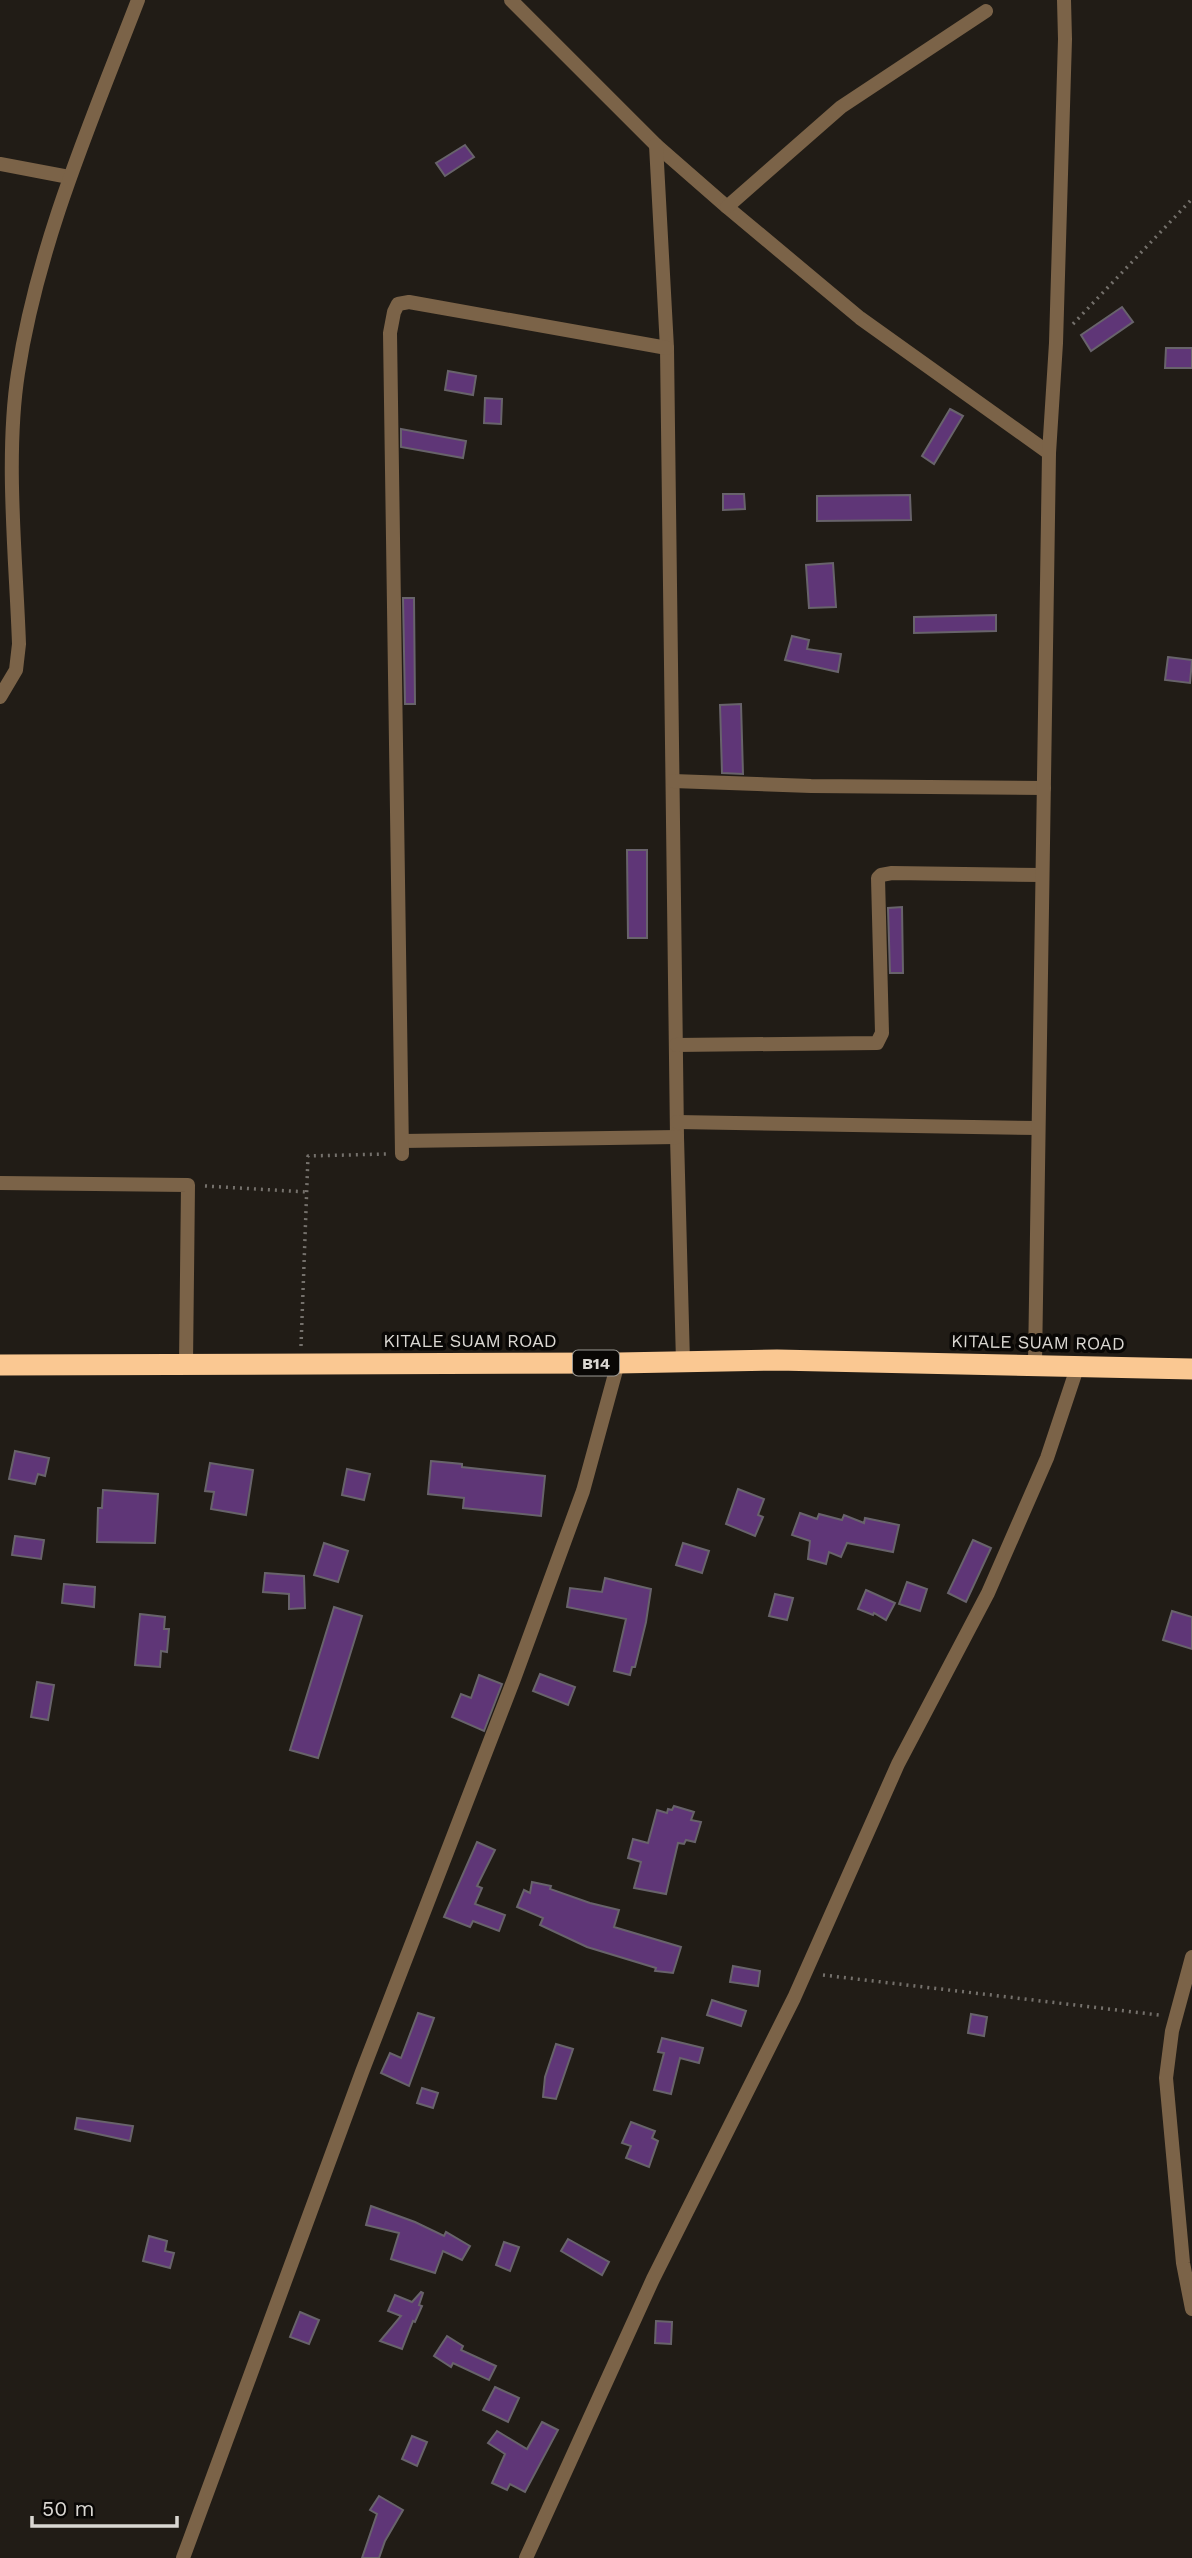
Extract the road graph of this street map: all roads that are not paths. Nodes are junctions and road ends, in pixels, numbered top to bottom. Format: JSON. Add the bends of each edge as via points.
{"nodes":[{"id":1,"x":138,"y":0,"type":"edge"},
{"id":2,"x":511,"y":0,"type":"edge"},
{"id":3,"x":1064,"y":0,"type":"edge"},
{"id":4,"x":986,"y":11,"type":"dead end"},
{"id":5,"x":656,"y":145,"type":"junction"},
{"id":6,"x":0,"y":164,"type":"edge"},
{"id":7,"x":69,"y":177,"type":"junction"},
{"id":8,"x":727,"y":207,"type":"junction"},
{"id":9,"x":667,"y":348,"type":"junction"},
{"id":10,"x":1049,"y":453,"type":"junction"},
{"id":11,"x":0,"y":697,"type":"edge"},
{"id":12,"x":673,"y":781,"type":"junction"},
{"id":13,"x":1044,"y":788,"type":"junction"},
{"id":14,"x":1042,"y":875,"type":"junction"},
{"id":15,"x":676,"y":1045,"type":"junction"},
{"id":16,"x":1038,"y":1128,"type":"junction"},
{"id":17,"x":677,"y":1130,"type":"junction"},
{"id":18,"x":0,"y":1183,"type":"edge"},
{"id":19,"x":683,"y":1362,"type":"junction"},
{"id":20,"x":618,"y":1363,"type":"junction"},
{"id":21,"x":186,"y":1364,"type":"junction"},
{"id":22,"x":1035,"y":1364,"type":"junction"},
{"id":23,"x":0,"y":1365,"type":"edge"},
{"id":24,"x":1077,"y":1365,"type":"junction"},
{"id":25,"x":1192,"y":1369,"type":"edge"},
{"id":26,"x":1192,"y":1956,"type":"edge"},
{"id":27,"x":1186,"y":2235,"type":"edge"},
{"id":28,"x":1192,"y":2309,"type":"edge"},
{"id":29,"x":183,"y":2558,"type":"edge"},
{"id":30,"x":526,"y":2558,"type":"edge"}],
"edges":[{"from":1,"to":7,"type":"street"},
{"from":2,"to":5,"type":"street"},
{"from":3,"to":10,"type":"street"},
{"from":4,"to":8,"type":"street","via":[[841,107]]},
{"from":5,"to":8,"type":"street"},
{"from":5,"to":9,"type":"street"},
{"from":6,"to":7,"type":"street"},
{"from":7,"to":11,"type":"street","via":[[33,295],[17,376],[12,456],[19,644],[16,670]]},
{"from":8,"to":10,"type":"street","via":[[860,318]]},
{"from":9,"to":12,"type":"street"},
{"from":9,"to":17,"type":"street","via":[[410,302],[398,304],[390,333],[402,1147]]},
{"from":10,"to":13,"type":"street"},
{"from":12,"to":13,"type":"street"},
{"from":12,"to":15,"type":"street"},
{"from":13,"to":14,"type":"street"},
{"from":14,"to":15,"type":"street","via":[[892,873],[877,878],[882,1033],[877,1043]]},
{"from":14,"to":16,"type":"street"},
{"from":15,"to":17,"type":"street"},
{"from":16,"to":17,"type":"street"},
{"from":16,"to":22,"type":"street"},
{"from":17,"to":19,"type":"street"},
{"from":18,"to":21,"type":"street","via":[[188,1185]]},
{"from":19,"to":20,"type":"highway","name":"KITALE SUAM ROAD","number":"B14"},
{"from":19,"to":22,"type":"highway","name":"KITALE SUAM ROAD","number":"B14"},
{"from":20,"to":21,"type":"highway","name":"KITALE SUAM ROAD","number":"B14"},
{"from":20,"to":29,"type":"street","via":[[579,1503]]},
{"from":21,"to":23,"type":"highway","name":"KITALE SUAM ROAD","number":"B14"},
{"from":22,"to":24,"type":"highway","name":"KITALE SUAM ROAD","number":"B14"},
{"from":24,"to":25,"type":"highway","name":"KITALE SUAM ROAD","number":"B14"},
{"from":24,"to":30,"type":"street","via":[[1047,1458],[988,1593],[898,1764],[805,1973],[653,2279]]},
{"from":26,"to":27,"type":"street","via":[[1171,2031],[1166,2078]]},
{"from":27,"to":28,"type":"street"}]}
